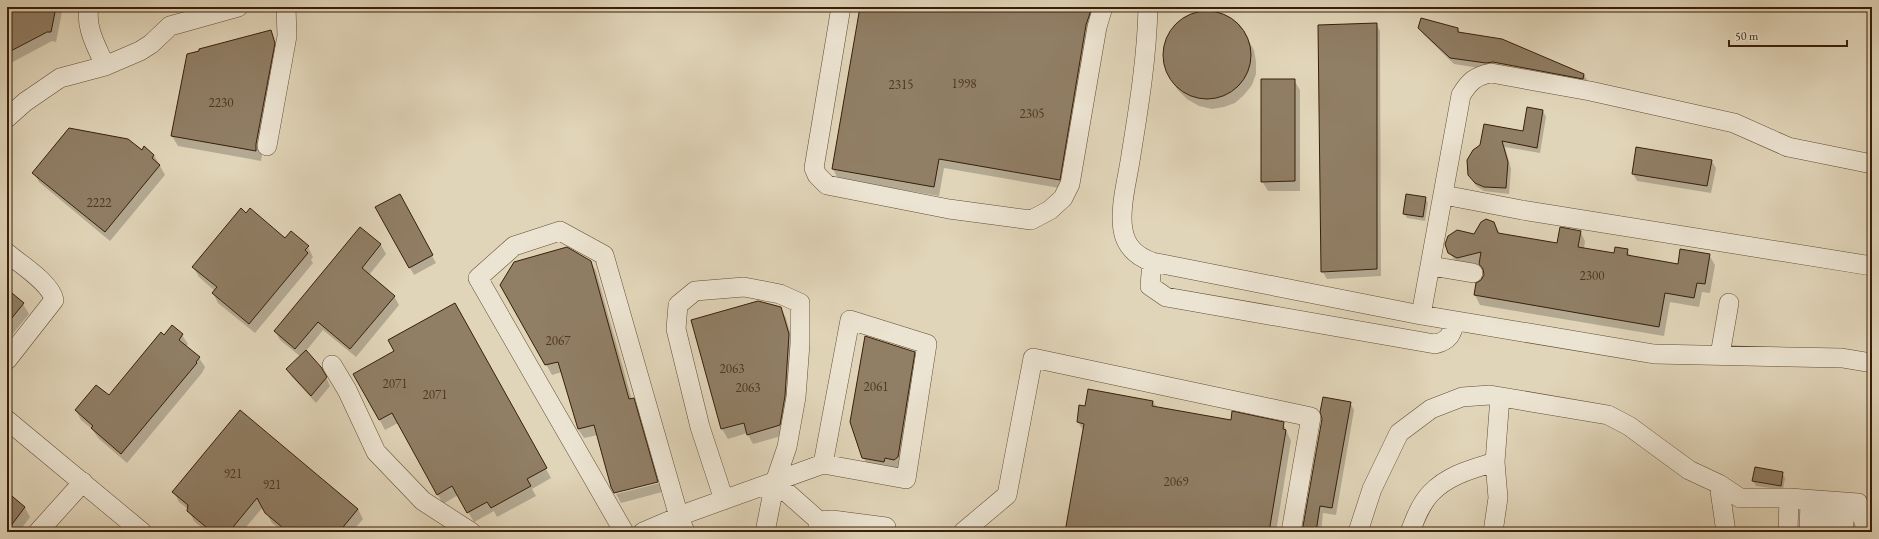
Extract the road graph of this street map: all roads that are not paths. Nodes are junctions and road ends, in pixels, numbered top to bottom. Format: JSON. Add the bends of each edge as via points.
{"nodes":[{"id":1,"x":89,"y":7,"type":"edge"},
{"id":2,"x":286,"y":7,"type":"edge"},
{"id":3,"x":841,"y":7,"type":"edge"},
{"id":4,"x":1104,"y":7,"type":"edge"},
{"id":5,"x":1148,"y":7,"type":"edge"},
{"id":6,"x":226,"y":8,"type":"edge"},
{"id":7,"x":105,"y":66,"type":"junction"},
{"id":8,"x":8,"y":116,"type":"edge"},
{"id":9,"x":268,"y":146,"type":"dead end"},
{"id":10,"x":1872,"y":164,"type":"edge"},
{"id":11,"x":1444,"y":195,"type":"junction"},
{"id":12,"x":7,"y":253,"type":"edge"},
{"id":13,"x":1152,"y":262,"type":"junction"},
{"id":14,"x":1431,"y":266,"type":"junction"},
{"id":15,"x":1872,"y":266,"type":"edge"},
{"id":16,"x":1473,"y":273,"type":"dead end"},
{"id":17,"x":1729,"y":303,"type":"dead end"},
{"id":18,"x":1421,"y":315,"type":"junction"},
{"id":19,"x":1455,"y":321,"type":"junction"},
{"id":20,"x":1720,"y":355,"type":"junction"},
{"id":21,"x":7,"y":360,"type":"edge"},
{"id":22,"x":1872,"y":363,"type":"edge"},
{"id":23,"x":332,"y":365,"type":"dead end"},
{"id":24,"x":1500,"y":397,"type":"junction"},
{"id":25,"x":7,"y":420,"type":"edge"},
{"id":26,"x":1495,"y":462,"type":"junction"},
{"id":27,"x":823,"y":464,"type":"junction"},
{"id":28,"x":83,"y":482,"type":"junction"},
{"id":29,"x":775,"y":482,"type":"junction"},
{"id":30,"x":1719,"y":484,"type":"junction"},
{"id":31,"x":1788,"y":498,"type":"junction"},
{"id":32,"x":724,"y":500,"type":"junction"},
{"id":33,"x":1827,"y":501,"type":"junction"},
{"id":34,"x":682,"y":524,"type":"edge"},
{"id":35,"x":818,"y":526,"type":"edge"},
{"id":36,"x":886,"y":527,"type":"dead end"},
{"id":37,"x":38,"y":532,"type":"edge"},
{"id":38,"x":142,"y":532,"type":"edge"},
{"id":39,"x":471,"y":532,"type":"edge"},
{"id":40,"x":624,"y":532,"type":"edge"},
{"id":41,"x":643,"y":532,"type":"edge"},
{"id":42,"x":765,"y":532,"type":"edge"},
{"id":43,"x":963,"y":532,"type":"edge"},
{"id":44,"x":1292,"y":532,"type":"edge"},
{"id":45,"x":1358,"y":532,"type":"edge"},
{"id":46,"x":1410,"y":532,"type":"edge"},
{"id":47,"x":1493,"y":532,"type":"edge"},
{"id":48,"x":1726,"y":532,"type":"edge"},
{"id":49,"x":1788,"y":532,"type":"edge"},
{"id":50,"x":1809,"y":532,"type":"edge"},
{"id":51,"x":1828,"y":532,"type":"edge"},
{"id":52,"x":1844,"y":532,"type":"edge"},
{"id":53,"x":1867,"y":532,"type":"edge"}],
"edges":[{"from":1,"to":7,"type":"street","via":[[90,32]]},
{"from":2,"to":9,"type":"street","via":[[287,36]]},
{"from":3,"to":4,"type":"street","via":[[814,168],[822,182],[949,209],[1031,220],[1050,210],[1063,198],[1070,184],[1097,27]]},
{"from":5,"to":13,"type":"street","via":[[1140,99],[1121,218],[1130,247],[1141,258]]},
{"from":6,"to":7,"type":"street","via":[[170,26],[140,51]]},
{"from":7,"to":8,"type":"street","via":[[60,78]]},
{"from":10,"to":11,"type":"street","via":[[1788,147],[1734,123],[1590,91],[1490,73],[1479,76],[1469,83],[1462,95]]},
{"from":11,"to":14,"type":"street"},
{"from":11,"to":15,"type":"street","via":[[1545,214]]},
{"from":12,"to":21,"type":"street","via":[[45,284],[54,300]]},
{"from":13,"to":18,"type":"street"},
{"from":13,"to":19,"type":"street","via":[[1150,286],[1166,297],[1434,344],[1452,334]]},
{"from":14,"to":16,"type":"street"},
{"from":14,"to":18,"type":"street"},
{"from":17,"to":20,"type":"street"},
{"from":18,"to":19,"type":"street"},
{"from":19,"to":20,"type":"street","via":[[1654,354]]},
{"from":20,"to":22,"type":"street","via":[[1842,358]]},
{"from":23,"to":39,"type":"street","via":[[347,390],[376,452],[423,501]]},
{"from":24,"to":26,"type":"street"},
{"from":24,"to":30,"type":"street","via":[[1608,415],[1629,426],[1689,470]]},
{"from":24,"to":45,"type":"street","via":[[1462,397],[1432,409],[1400,433],[1372,489]]},
{"from":25,"to":28,"type":"street"},
{"from":26,"to":46,"type":"street","via":[[1458,473],[1430,493]]},
{"from":26,"to":47,"type":"street","via":[[1498,498]]},
{"from":27,"to":27,"type":"street","via":[[906,479],[927,344],[850,320]]},
{"from":27,"to":29,"type":"street"},
{"from":28,"to":37,"type":"street"},
{"from":28,"to":38,"type":"street"},
{"from":29,"to":32,"type":"street"},
{"from":29,"to":32,"type":"street","via":[[787,447],[796,397],[800,303],[780,294],[744,287],[696,291],[678,305],[676,329],[700,427]]},
{"from":29,"to":35,"type":"street"},
{"from":29,"to":42,"type":"street"},
{"from":30,"to":31,"type":"street","via":[[1740,498]]},
{"from":30,"to":48,"type":"street"},
{"from":31,"to":33,"type":"street"},
{"from":31,"to":49,"type":"street"},
{"from":32,"to":34,"type":"street"},
{"from":33,"to":50,"type":"street"},
{"from":33,"to":51,"type":"street"},
{"from":33,"to":52,"type":"street"},
{"from":33,"to":53,"type":"street","via":[[1858,502]]},
{"from":34,"to":40,"type":"street","via":[[604,255],[560,231],[514,246],[478,278]]},
{"from":34,"to":41,"type":"street"},
{"from":35,"to":36,"type":"street","via":[[832,520]]},
{"from":43,"to":44,"type":"street","via":[[1007,495],[1033,358],[1311,417]]}]}
